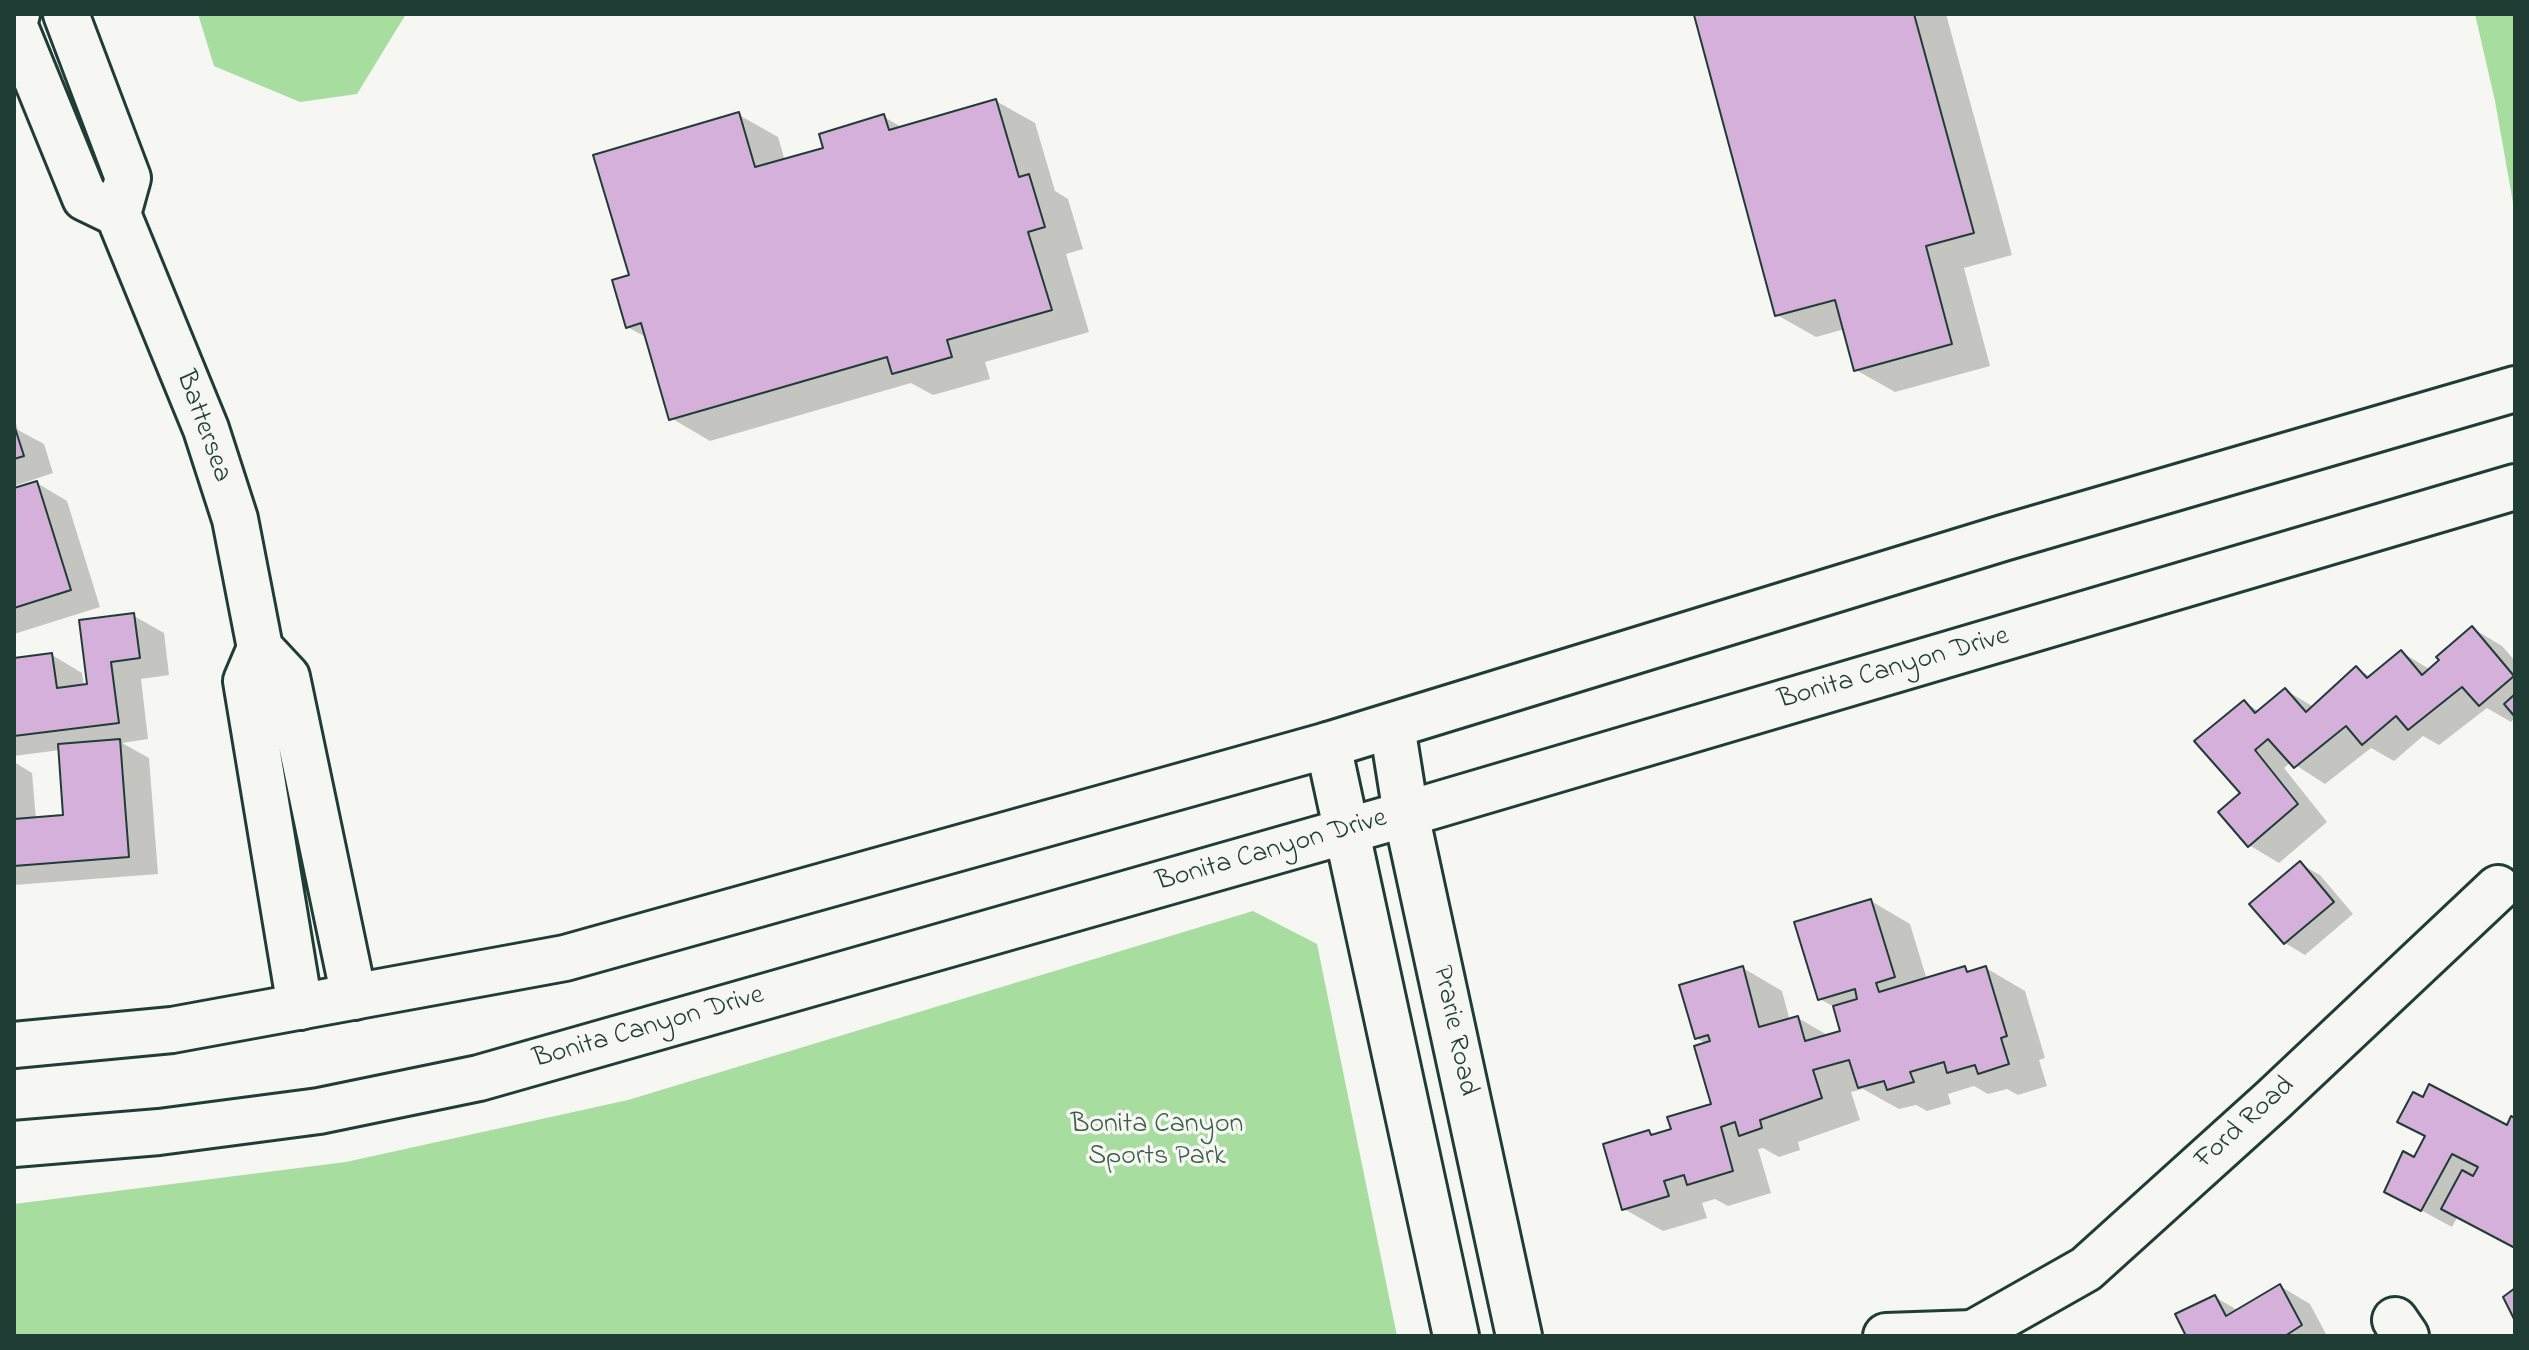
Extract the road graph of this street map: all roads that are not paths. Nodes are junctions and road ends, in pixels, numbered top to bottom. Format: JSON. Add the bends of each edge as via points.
{"nodes":[{"id":1,"x":17,"y":14,"type":"edge"},
{"id":2,"x":66,"y":14,"type":"edge"},
{"id":3,"x":92,"y":78,"type":"junction"},
{"id":4,"x":44,"y":98,"type":"junction"},
{"id":5,"x":118,"y":214,"type":"junction"},
{"id":6,"x":2515,"y":389,"type":"edge"},
{"id":7,"x":2515,"y":487,"type":"edge"},
{"id":8,"x":260,"y":648,"type":"junction"},
{"id":9,"x":1392,"y":726,"type":"junction"},
{"id":10,"x":1328,"y":745,"type":"junction"},
{"id":11,"x":1406,"y":814,"type":"junction"},
{"id":12,"x":1346,"y":831,"type":"junction"},
{"id":13,"x":2498,"y":888,"type":"dead end"},
{"id":14,"x":354,"y":997,"type":"junction"},
{"id":15,"x":300,"y":1007,"type":"junction"},
{"id":16,"x":14,"y":1045,"type":"edge"},
{"id":17,"x":14,"y":1144,"type":"edge"},
{"id":18,"x":1972,"y":1335,"type":"edge"},
{"id":19,"x":1456,"y":1336,"type":"edge"},
{"id":20,"x":1519,"y":1336,"type":"edge"},
{"id":21,"x":1886,"y":1336,"type":"edge"}],
"edges":[{"from":1,"to":4,"type":"main road","via":[[14,24]]},
{"from":2,"to":3,"type":"main road"},
{"from":3,"to":4,"type":"main road"},
{"from":3,"to":5,"type":"main road","via":[[128,178]]},
{"from":4,"to":5,"type":"main road","via":[[85,198]]},
{"from":5,"to":8,"type":"main road","name":"Battersea","via":[[206,429],[235,519]]},
{"from":6,"to":9,"type":"main road","via":[[2003,538]]},
{"from":7,"to":11,"type":"main road","name":"Bonita Canyon Drive"},
{"from":8,"to":14,"type":"main road","via":[[287,677]]},
{"from":8,"to":15,"type":"main road","via":[[246,681]]},
{"from":9,"to":10,"type":"main road"},
{"from":9,"to":11,"type":"main road","name":"Prarie Road"},
{"from":10,"to":12,"type":"main road"},
{"from":10,"to":14,"type":"main road","via":[[565,958]]},
{"from":11,"to":12,"type":"main road","name":"Bonita Canyon Drive"},
{"from":11,"to":20,"type":"main road","name":"Prarie Road"},
{"from":12,"to":17,"type":"main road","name":"Bonita Canyon Drive","via":[[479,1078],[319,1111]]},
{"from":12,"to":19,"type":"main road"},
{"from":13,"to":18,"type":"main road","name":"Ford Road","via":[[2086,1269]]},
{"from":14,"to":15,"type":"main road"},
{"from":15,"to":16,"type":"main road","via":[[172,1030]]},
{"from":18,"to":21,"type":"main road","name":"Ford Road"}]}
